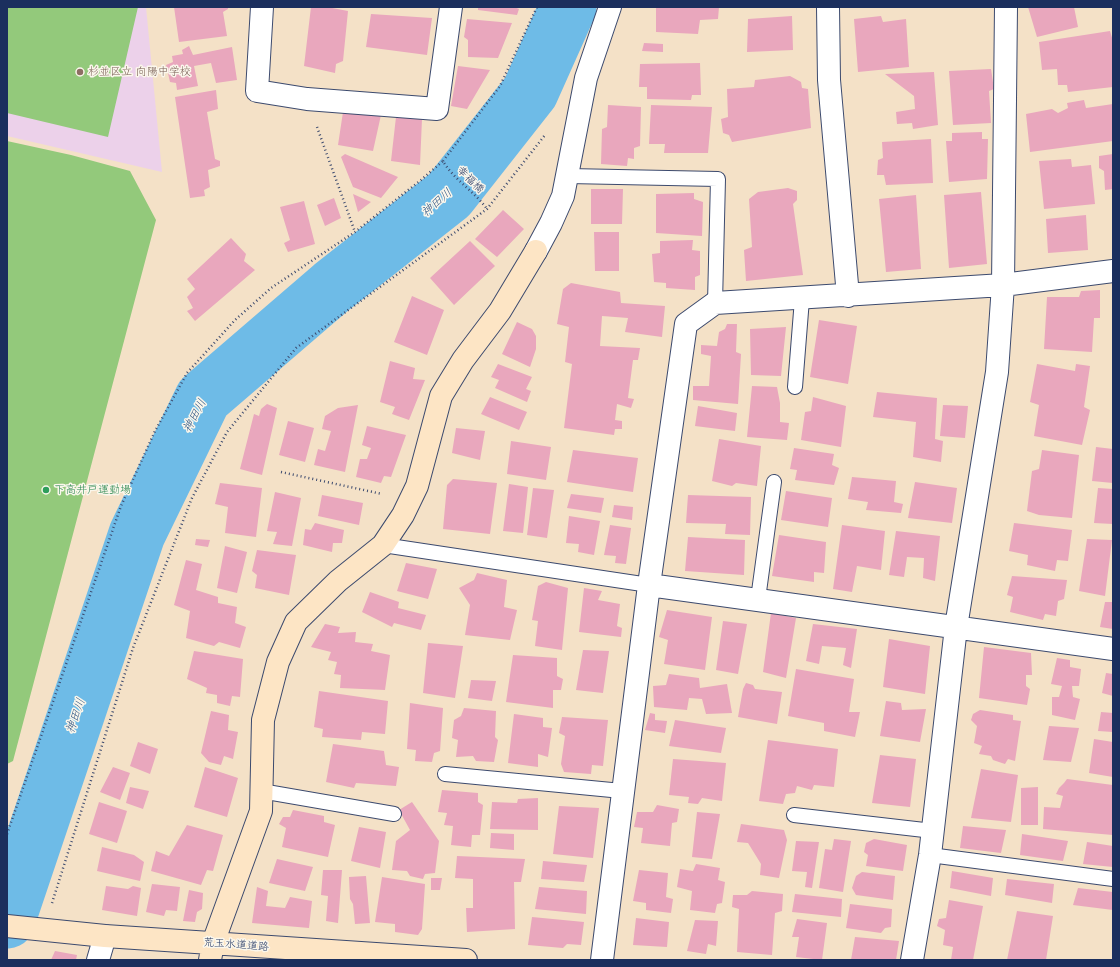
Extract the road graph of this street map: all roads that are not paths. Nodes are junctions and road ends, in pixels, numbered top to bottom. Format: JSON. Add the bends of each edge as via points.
{"nodes":[{"id":1,"x":262,"y":7,"type":"edge"},
{"id":2,"x":451,"y":7,"type":"edge"},
{"id":3,"x":610,"y":7,"type":"edge"},
{"id":4,"x":828,"y":7,"type":"edge"},
{"id":5,"x":1006,"y":7,"type":"edge"},
{"id":6,"x":568,"y":176,"type":"junction"},
{"id":7,"x":1113,"y":271,"type":"edge"},
{"id":8,"x":1003,"y":285,"type":"junction"},
{"id":9,"x":848,"y":296,"type":"junction"},
{"id":10,"x":802,"y":299,"type":"junction"},
{"id":11,"x":715,"y":304,"type":"junction"},
{"id":12,"x":795,"y":387,"type":"dead end"},
{"id":13,"x":774,"y":482,"type":"dead end"},
{"id":14,"x":383,"y":545,"type":"junction"},
{"id":15,"x":649,"y":585,"type":"junction"},
{"id":16,"x":758,"y":599,"type":"junction"},
{"id":17,"x":956,"y":627,"type":"junction"},
{"id":18,"x":1113,"y":649,"type":"edge"},
{"id":19,"x":445,"y":774,"type":"dead end"},
{"id":20,"x":261,"y":791,"type":"junction"},
{"id":21,"x":622,"y":791,"type":"junction"},
{"id":22,"x":394,"y":814,"type":"dead end"},
{"id":23,"x":794,"y":815,"type":"dead end"},
{"id":24,"x":933,"y":831,"type":"junction"},
{"id":25,"x":930,"y":855,"type":"junction"},
{"id":26,"x":1113,"y":879,"type":"edge"},
{"id":27,"x":7,"y":926,"type":"edge"},
{"id":28,"x":105,"y":936,"type":"junction"},
{"id":29,"x":212,"y":952,"type":"edge"},
{"id":30,"x":310,"y":955,"type":"edge"},
{"id":31,"x":98,"y":960,"type":"edge"},
{"id":32,"x":466,"y":960,"type":"edge"},
{"id":33,"x":602,"y":960,"type":"edge"},
{"id":34,"x":912,"y":960,"type":"edge"}],
"edges":[{"from":1,"to":2,"type":"street","via":[[257,91],[307,99],[437,109]]},
{"from":3,"to":6,"type":"street","via":[[586,78]]},
{"from":4,"to":9,"type":"street","via":[[829,80]]},
{"from":5,"to":8,"type":"street"},
{"from":6,"to":11,"type":"lane","via":[[718,180]]},
{"from":6,"to":14,"type":"street","via":[[563,196],[536,251],[500,311],[463,360],[441,396],[417,486],[403,516]]},
{"from":7,"to":8,"type":"street"},
{"from":8,"to":9,"type":"street"},
{"from":8,"to":17,"type":"street","via":[[997,372]]},
{"from":9,"to":10,"type":"street"},
{"from":10,"to":11,"type":"street"},
{"from":10,"to":12,"type":"lane"},
{"from":11,"to":15,"type":"street","via":[[686,324]]},
{"from":13,"to":16,"type":"lane"},
{"from":14,"to":15,"type":"lane"},
{"from":14,"to":20,"type":"street","via":[[338,581],[296,622],[278,662],[263,720]]},
{"from":15,"to":16,"type":"street"},
{"from":15,"to":21,"type":"street"},
{"from":16,"to":17,"type":"street"},
{"from":17,"to":18,"type":"street"},
{"from":17,"to":24,"type":"street"},
{"from":19,"to":21,"type":"lane"},
{"from":20,"to":22,"type":"lane"},
{"from":20,"to":29,"type":"street","via":[[261,812]]},
{"from":21,"to":33,"type":"street"},
{"from":23,"to":24,"type":"lane"},
{"from":24,"to":25,"type":"street"},
{"from":25,"to":26,"type":"lane"},
{"from":25,"to":34,"type":"street"},
{"from":27,"to":28,"type":"street","name":"荒玉水道道路"},
{"from":28,"to":29,"type":"street","name":"荒玉水道道路"},
{"from":28,"to":31,"type":"street"},
{"from":29,"to":30,"type":"street","name":"荒玉水道道路"},
{"from":30,"to":32,"type":"street","name":"荒玉水道道路"}]}
